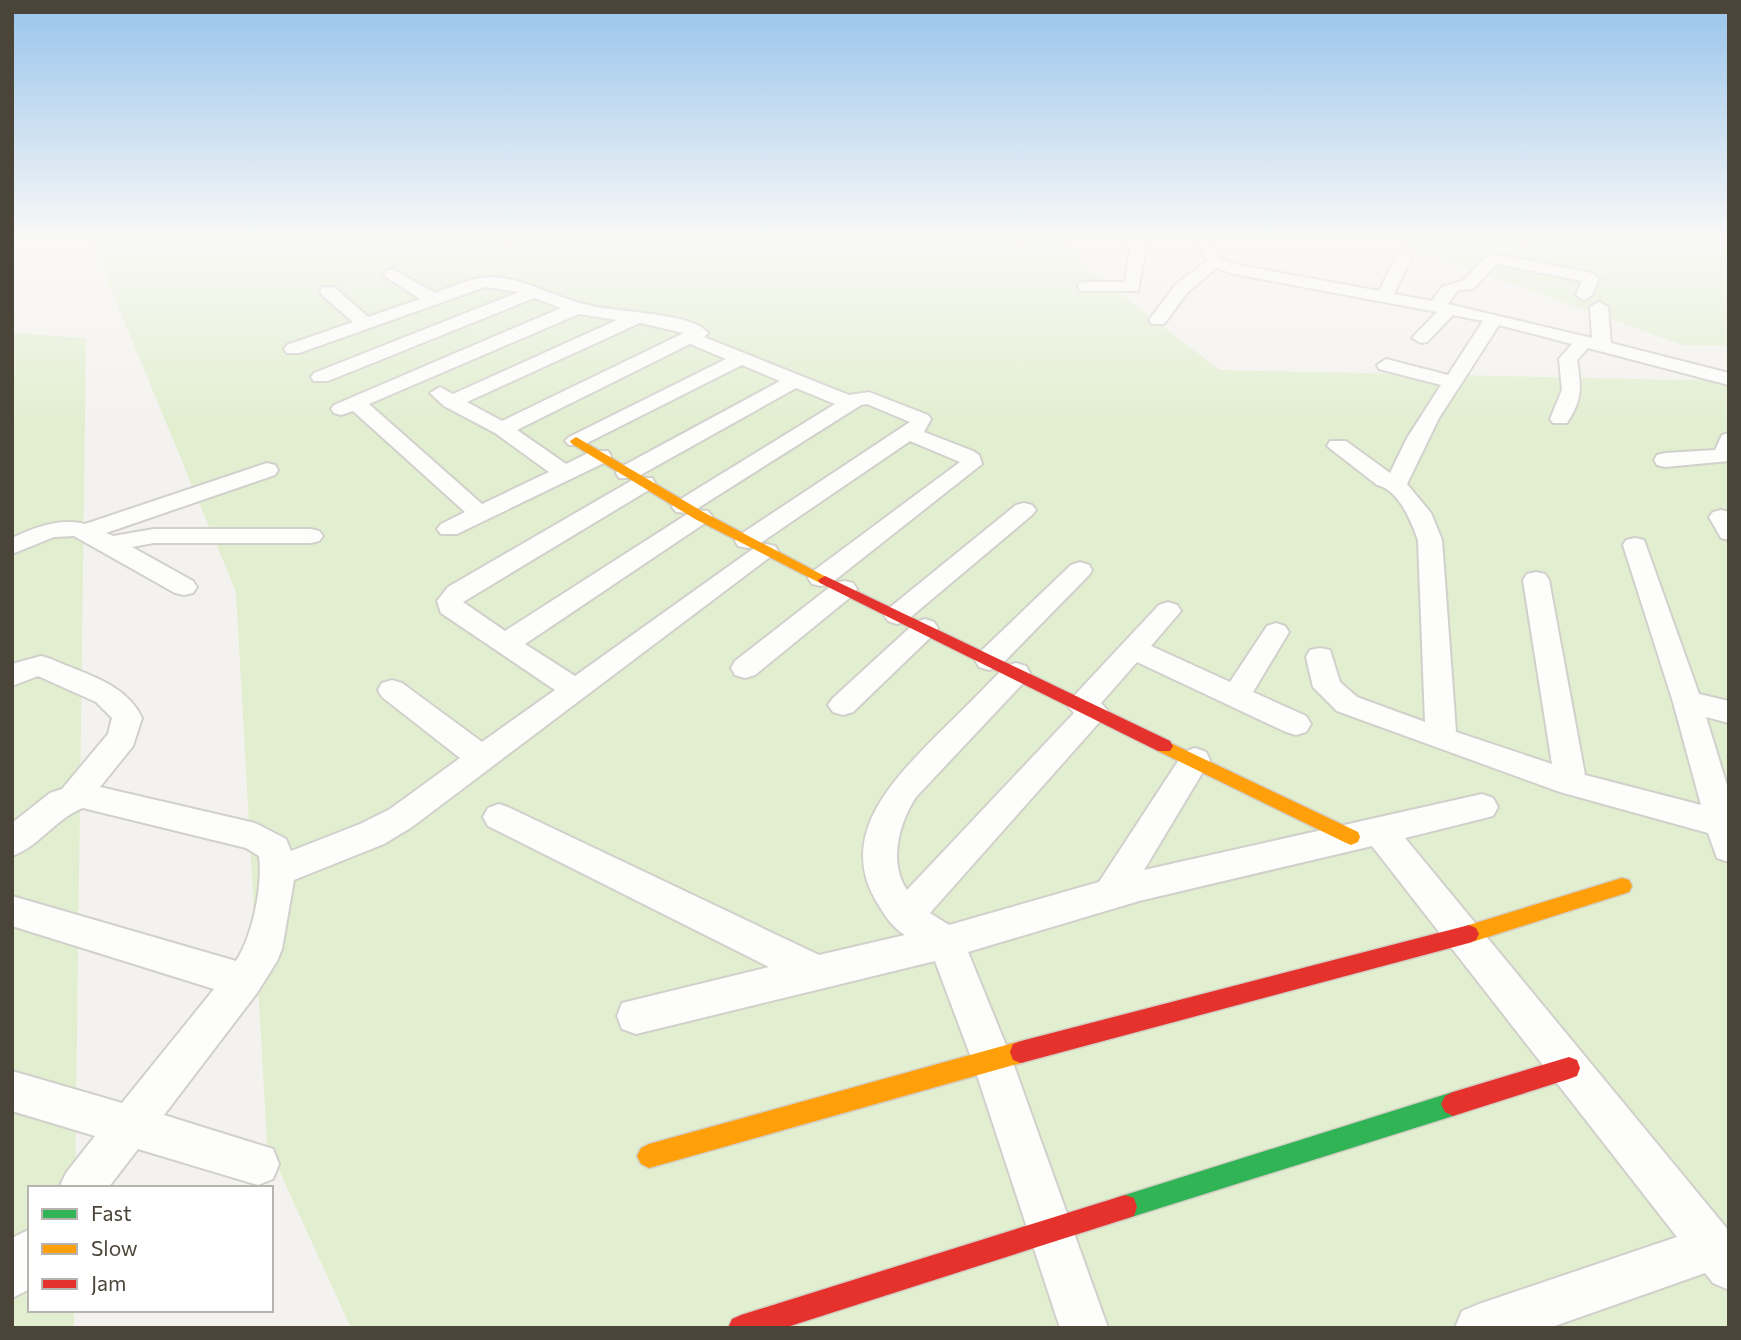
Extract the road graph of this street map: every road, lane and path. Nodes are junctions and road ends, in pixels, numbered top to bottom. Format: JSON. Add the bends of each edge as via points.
{"nodes":[{"id":1,"x":342,"y":304,"type":"edge"},
{"id":2,"x":419,"y":304,"type":"edge"},
{"id":3,"x":506,"y":304,"type":"edge"},
{"id":4,"x":565,"y":304,"type":"edge"},
{"id":5,"x":1170,"y":304,"type":"edge"},
{"id":6,"x":1425,"y":304,"type":"edge"},
{"id":7,"x":1445,"y":304,"type":"edge"},
{"id":8,"x":1444,"y":307,"type":"junction"},
{"id":9,"x":1599,"y":307,"type":"dead end"},
{"id":10,"x":577,"y":308,"type":"junction"},
{"id":11,"x":638,"y":317,"type":"junction"},
{"id":12,"x":1494,"y":318,"type":"junction"},
{"id":13,"x":1158,"y":320,"type":"dead end"},
{"id":14,"x":365,"y":323,"type":"junction"},
{"id":15,"x":690,"y":338,"type":"junction"},
{"id":16,"x":1421,"y":338,"type":"dead end"},
{"id":17,"x":1593,"y":343,"type":"junction"},
{"id":18,"x":293,"y":349,"type":"dead end"},
{"id":19,"x":740,"y":359,"type":"junction"},
{"id":20,"x":1386,"y":365,"type":"dead end"},
{"id":21,"x":419,"y":376,"type":"junction"},
{"id":22,"x":321,"y":377,"type":"dead end"},
{"id":23,"x":1729,"y":379,"type":"edge"},
{"id":24,"x":794,"y":381,"type":"junction"},
{"id":25,"x":1452,"y":382,"type":"junction"},
{"id":26,"x":452,"y":402,"type":"junction"},
{"id":27,"x":851,"y":402,"type":"junction"},
{"id":28,"x":1560,"y":419,"type":"dead end"},
{"id":29,"x":502,"y":429,"type":"junction"},
{"id":30,"x":908,"y":433,"type":"junction"},
{"id":31,"x":1729,"y":439,"type":"edge"},
{"id":32,"x":576,"y":442,"type":"joint"},
{"id":33,"x":1338,"y":446,"type":"dead end"},
{"id":34,"x":600,"y":456,"type":"junction"},
{"id":35,"x":1665,"y":460,"type":"dead end"},
{"id":36,"x":267,"y":470,"type":"dead end"},
{"id":37,"x":564,"y":473,"type":"junction"},
{"id":38,"x":636,"y":478,"type":"junction"},
{"id":39,"x":1393,"y":482,"type":"junction"},
{"id":40,"x":1024,"y":510,"type":"dead end"},
{"id":41,"x":692,"y":512,"type":"junction"},
{"id":42,"x":480,"y":514,"type":"junction"},
{"id":43,"x":449,"y":529,"type":"dead end"},
{"id":44,"x":88,"y":531,"type":"junction"},
{"id":45,"x":311,"y":536,"type":"dead end"},
{"id":46,"x":111,"y":544,"type":"junction"},
{"id":47,"x":1635,"y":545,"type":"dead end"},
{"id":48,"x":757,"y":546,"type":"junction"},
{"id":49,"x":12,"y":547,"type":"edge"},
{"id":50,"x":1080,"y":570,"type":"dead end"},
{"id":51,"x":1536,"y":580,"type":"dead end"},
{"id":52,"x":833,"y":583,"type":"junction"},
{"id":53,"x":184,"y":587,"type":"dead end"},
{"id":54,"x":1168,"y":611,"type":"dead end"},
{"id":55,"x":897,"y":615,"type":"junction"},
{"id":56,"x":925,"y":628,"type":"junction"},
{"id":57,"x":1276,"y":632,"type":"dead end"},
{"id":58,"x":505,"y":644,"type":"junction"},
{"id":59,"x":1134,"y":649,"type":"junction"},
{"id":60,"x":1320,"y":657,"type":"dead end"},
{"id":61,"x":1003,"y":667,"type":"junction"},
{"id":62,"x":746,"y":668,"type":"dead end"},
{"id":63,"x":12,"y":676,"type":"edge"},
{"id":64,"x":392,"y":690,"type":"dead end"},
{"id":65,"x":576,"y":690,"type":"junction"},
{"id":66,"x":1236,"y":696,"type":"junction"},
{"id":67,"x":1687,"y":702,"type":"junction"},
{"id":68,"x":844,"y":705,"type":"dead end"},
{"id":69,"x":1088,"y":708,"type":"junction"},
{"id":70,"x":1729,"y":712,"type":"edge"},
{"id":71,"x":1296,"y":724,"type":"dead end"},
{"id":72,"x":1441,"y":738,"type":"junction"},
{"id":73,"x":483,"y":759,"type":"junction"},
{"id":74,"x":1195,"y":760,"type":"junction"},
{"id":75,"x":1571,"y":783,"type":"junction"},
{"id":76,"x":72,"y":799,"type":"junction"},
{"id":77,"x":1482,"y":807,"type":"dead end"},
{"id":78,"x":499,"y":817,"type":"dead end"},
{"id":79,"x":1365,"y":834,"type":"junction"},
{"id":80,"x":1726,"y":836,"type":"edge"},
{"id":81,"x":12,"y":842,"type":"edge"},
{"id":82,"x":278,"y":871,"type":"junction"},
{"id":83,"x":1622,"y":886,"type":"dead end"},
{"id":84,"x":1111,"y":894,"type":"junction"},
{"id":85,"x":12,"y":911,"type":"edge"},
{"id":86,"x":905,"y":916,"type":"junction"},
{"id":87,"x":1462,"y":936,"type":"junction"},
{"id":88,"x":946,"y":943,"type":"junction"},
{"id":89,"x":818,"y":973,"type":"junction"},
{"id":90,"x":244,"y":981,"type":"junction"},
{"id":91,"x":636,"y":1016,"type":"dead end"},
{"id":92,"x":992,"y":1060,"type":"junction"},
{"id":93,"x":1569,"y":1068,"type":"junction"},
{"id":94,"x":12,"y":1091,"type":"edge"},
{"id":95,"x":130,"y":1124,"type":"junction"},
{"id":96,"x":649,"y":1157,"type":"dead end"},
{"id":97,"x":258,"y":1164,"type":"dead end"},
{"id":98,"x":83,"y":1186,"type":"edge"},
{"id":99,"x":1050,"y":1233,"type":"junction"},
{"id":100,"x":28,"y":1255,"type":"edge"},
{"id":101,"x":1721,"y":1258,"type":"edge"},
{"id":102,"x":12,"y":1275,"type":"edge"},
{"id":103,"x":741,"y":1328,"type":"edge"},
{"id":104,"x":1084,"y":1328,"type":"edge"},
{"id":105,"x":1479,"y":1328,"type":"edge"}],
"edges":[{"from":1,"to":14,"type":"street"},
{"from":2,"to":14,"type":"street"},
{"from":3,"to":22,"type":"street"},
{"from":4,"to":10,"type":"street"},
{"from":5,"to":13,"type":"street"},
{"from":6,"to":8,"type":"street"},
{"from":7,"to":8,"type":"street"},
{"from":8,"to":12,"type":"street"},
{"from":8,"to":16,"type":"street"},
{"from":9,"to":17,"type":"street"},
{"from":10,"to":11,"type":"street"},
{"from":10,"to":21,"type":"street"},
{"from":11,"to":15,"type":"street","via":[[699,333]]},
{"from":11,"to":26,"type":"street"},
{"from":12,"to":17,"type":"street"},
{"from":12,"to":25,"type":"street"},
{"from":14,"to":18,"type":"street"},
{"from":15,"to":19,"type":"street"},
{"from":15,"to":29,"type":"street"},
{"from":17,"to":23,"type":"street"},
{"from":17,"to":28,"type":"street","via":[[1568,359],[1572,390]]},
{"from":19,"to":24,"type":"street"},
{"from":19,"to":32,"type":"street"},
{"from":20,"to":25,"type":"street"},
{"from":21,"to":26,"type":"street"},
{"from":21,"to":42,"type":"street","via":[[348,406]]},
{"from":24,"to":27,"type":"street"},
{"from":24,"to":38,"type":"street"},
{"from":25,"to":39,"type":"street","via":[[1406,459],[1398,481]]},
{"from":26,"to":29,"type":"street"},
{"from":27,"to":30,"type":"street","via":[[863,397],[918,415],[921,422]]},
{"from":27,"to":41,"type":"street"},
{"from":29,"to":37,"type":"street"},
{"from":30,"to":48,"type":"street"},
{"from":30,"to":52,"type":"street","via":[[965,456],[971,464]]},
{"from":31,"to":35,"type":"street","via":[[1721,456]]},
{"from":32,"to":34,"type":"street"},
{"from":33,"to":39,"type":"street"},
{"from":34,"to":37,"type":"street"},
{"from":34,"to":38,"type":"street"},
{"from":36,"to":44,"type":"street"},
{"from":37,"to":42,"type":"street"},
{"from":38,"to":41,"type":"street"},
{"from":38,"to":58,"type":"street","via":[[450,601],[450,607]]},
{"from":39,"to":72,"type":"street","via":[[1419,513],[1430,540]]},
{"from":40,"to":55,"type":"street"},
{"from":41,"to":48,"type":"street"},
{"from":41,"to":58,"type":"street"},
{"from":42,"to":43,"type":"street"},
{"from":44,"to":46,"type":"street"},
{"from":44,"to":49,"type":"street","via":[[72,527],[51,530]]},
{"from":45,"to":46,"type":"street","via":[[154,536]]},
{"from":46,"to":53,"type":"street"},
{"from":47,"to":67,"type":"street"},
{"from":48,"to":52,"type":"street"},
{"from":48,"to":65,"type":"street"},
{"from":50,"to":61,"type":"street"},
{"from":51,"to":75,"type":"street"},
{"from":52,"to":55,"type":"street"},
{"from":52,"to":62,"type":"street"},
{"from":54,"to":59,"type":"street"},
{"from":55,"to":56,"type":"street"},
{"from":56,"to":61,"type":"street"},
{"from":56,"to":68,"type":"street"},
{"from":57,"to":66,"type":"street"},
{"from":58,"to":65,"type":"street"},
{"from":59,"to":66,"type":"street"},
{"from":59,"to":69,"type":"street"},
{"from":60,"to":72,"type":"street","via":[[1327,687],[1347,704]]},
{"from":61,"to":69,"type":"street"},
{"from":61,"to":86,"type":"street","via":[[889,812],[880,850],[884,884]]},
{"from":63,"to":76,"type":"street","via":[[41,666],[106,695],[122,709],[127,727],[122,738]]},
{"from":64,"to":73,"type":"street"},
{"from":65,"to":73,"type":"street"},
{"from":66,"to":71,"type":"street"},
{"from":67,"to":70,"type":"street"},
{"from":67,"to":80,"type":"street"},
{"from":69,"to":74,"type":"street"},
{"from":69,"to":86,"type":"street"},
{"from":72,"to":75,"type":"street"},
{"from":73,"to":82,"type":"street","via":[[372,834]]},
{"from":74,"to":79,"type":"street"},
{"from":74,"to":84,"type":"street"},
{"from":75,"to":80,"type":"street"},
{"from":76,"to":81,"type":"street","via":[[45,813]]},
{"from":76,"to":82,"type":"street","via":[[83,796],[255,837],[274,849]]},
{"from":77,"to":79,"type":"street"},
{"from":78,"to":89,"type":"street"},
{"from":79,"to":84,"type":"street"},
{"from":79,"to":87,"type":"street"},
{"from":82,"to":90,"type":"street","via":[[264,949]]},
{"from":83,"to":87,"type":"street"},
{"from":84,"to":88,"type":"street"},
{"from":85,"to":90,"type":"street"},
{"from":86,"to":88,"type":"street"},
{"from":87,"to":92,"type":"street"},
{"from":87,"to":93,"type":"street"},
{"from":88,"to":89,"type":"street"},
{"from":88,"to":92,"type":"street"},
{"from":89,"to":91,"type":"street"},
{"from":90,"to":95,"type":"street"},
{"from":92,"to":96,"type":"street"},
{"from":92,"to":99,"type":"street"},
{"from":93,"to":99,"type":"street"},
{"from":93,"to":101,"type":"street"},
{"from":94,"to":95,"type":"street"},
{"from":95,"to":97,"type":"street"},
{"from":95,"to":98,"type":"street"},
{"from":99,"to":103,"type":"street"},
{"from":99,"to":104,"type":"street"},
{"from":100,"to":102,"type":"street"},
{"from":101,"to":105,"type":"street"}]}
